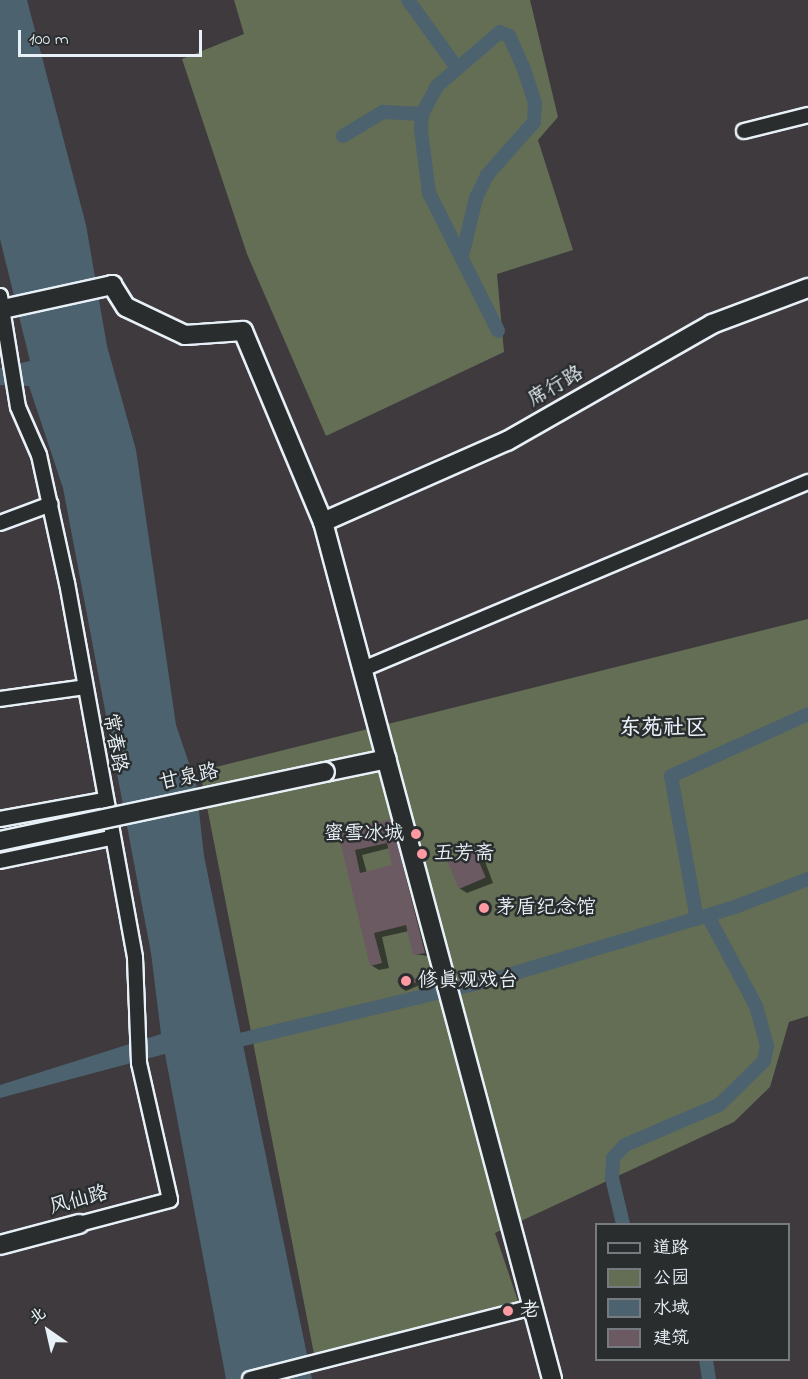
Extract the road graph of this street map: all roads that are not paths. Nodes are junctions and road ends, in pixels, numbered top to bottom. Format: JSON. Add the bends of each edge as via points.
{"nodes":[{"id":1,"x":808,"y":115,"type":"edge"},
{"id":2,"x":744,"y":131,"type":"dead end"},
{"id":3,"x":808,"y":288,"type":"edge"},
{"id":4,"x":1,"y":303,"type":"edge"},
{"id":5,"x":7,"y":359,"type":"edge"},
{"id":6,"x":808,"y":482,"type":"edge"},
{"id":7,"x":51,"y":504,"type":"junction"},
{"id":8,"x":323,"y":522,"type":"junction"},
{"id":9,"x":0,"y":524,"type":"edge"},
{"id":10,"x":363,"y":669,"type":"junction"},
{"id":11,"x":85,"y":687,"type":"junction"},
{"id":12,"x":0,"y":699,"type":"edge"},
{"id":13,"x":387,"y":759,"type":"junction"},
{"id":14,"x":104,"y":800,"type":"junction"},
{"id":15,"x":0,"y":819,"type":"edge"},
{"id":16,"x":110,"y":838,"type":"junction"},
{"id":17,"x":0,"y":841,"type":"edge"},
{"id":18,"x":0,"y":861,"type":"edge"},
{"id":19,"x":170,"y":1200,"type":"joint"},
{"id":20,"x":79,"y":1224,"type":"joint"},
{"id":21,"x":0,"y":1245,"type":"edge"},
{"id":22,"x":532,"y":1307,"type":"junction"},
{"id":23,"x":250,"y":1379,"type":"edge"},
{"id":24,"x":552,"y":1379,"type":"edge"}],
"edges":[{"from":1,"to":2,"type":"street"},
{"from":3,"to":8,"type":"street","name":"席行路","via":[[712,324],[507,441]]},
{"from":4,"to":5,"type":"street","name":"常春路"},
{"from":4,"to":8,"type":"street","via":[[112,285],[126,307],[185,335],[243,331]]},
{"from":5,"to":7,"type":"street","name":"常春路"},
{"from":6,"to":10,"type":"street"},
{"from":7,"to":9,"type":"street"},
{"from":7,"to":11,"type":"street","name":"常春路"},
{"from":8,"to":10,"type":"street"},
{"from":10,"to":13,"type":"street"},
{"from":11,"to":12,"type":"street"},
{"from":11,"to":14,"type":"street","name":"常春路"},
{"from":13,"to":17,"type":"street","name":"甘泉路","bridge":true},
{"from":13,"to":22,"type":"street"},
{"from":14,"to":15,"type":"street"},
{"from":14,"to":16,"type":"street","name":"常春路"},
{"from":16,"to":18,"type":"street"},
{"from":16,"to":19,"type":"street","name":"常春路","via":[[135,958],[139,1063]]},
{"from":19,"to":20,"type":"street","name":"风仙路"},
{"from":20,"to":21,"type":"street","name":"风仙路"},
{"from":22,"to":23,"type":"street"},
{"from":22,"to":24,"type":"street"}]}
